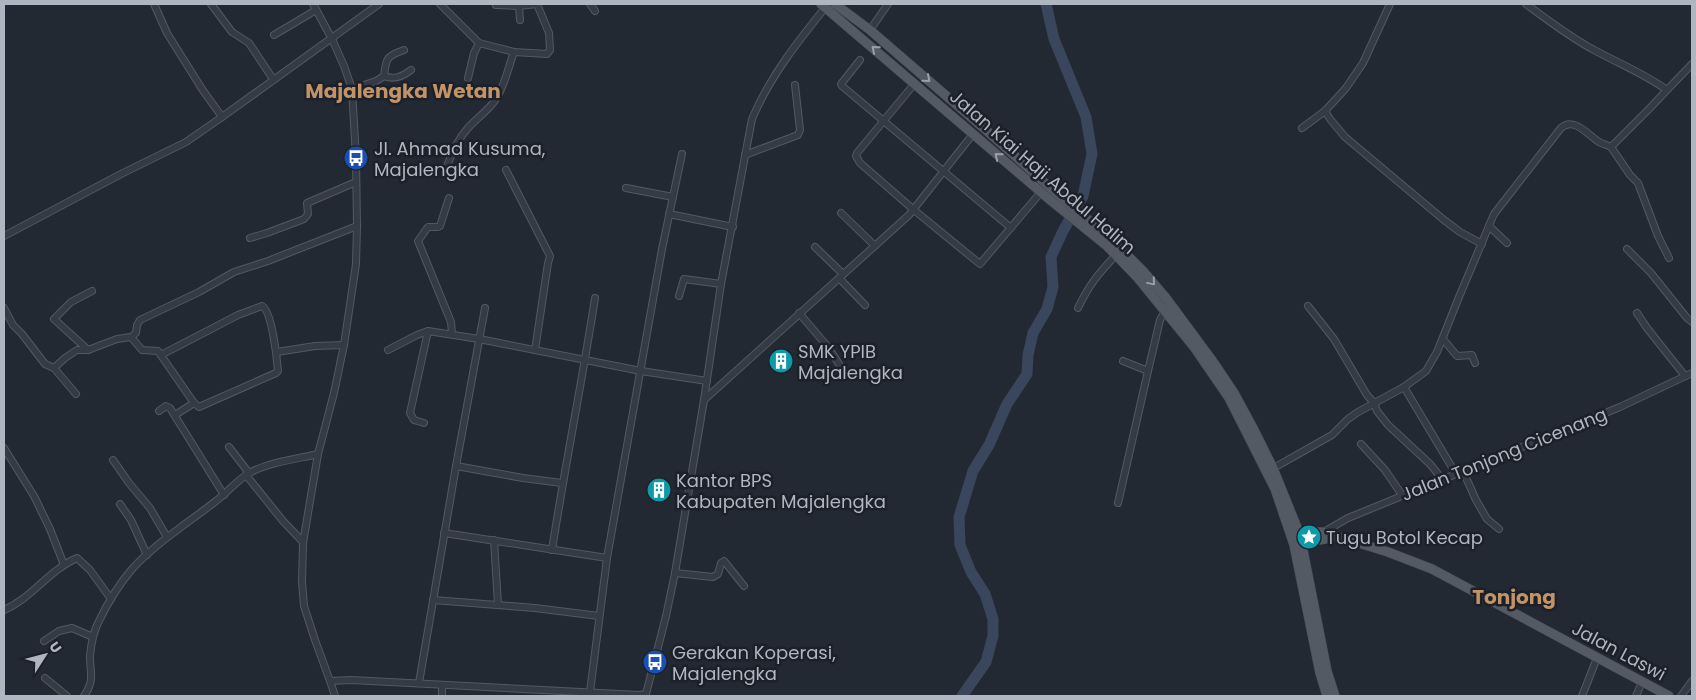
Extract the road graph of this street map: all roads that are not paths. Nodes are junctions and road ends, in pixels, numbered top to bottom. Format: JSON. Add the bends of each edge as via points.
{"nodes":[{"id":1,"x":154,"y":4,"type":"edge"},
{"id":2,"x":211,"y":4,"type":"edge"},
{"id":3,"x":440,"y":4,"type":"edge"},
{"id":4,"x":537,"y":4,"type":"edge"},
{"id":5,"x":590,"y":4,"type":"edge"},
{"id":6,"x":835,"y":4,"type":"edge"},
{"id":7,"x":888,"y":4,"type":"edge"},
{"id":8,"x":1390,"y":4,"type":"edge"},
{"id":9,"x":1526,"y":4,"type":"edge"},
{"id":10,"x":375,"y":5,"type":"edge"},
{"id":11,"x":496,"y":5,"type":"edge"},
{"id":12,"x":518,"y":5,"type":"edge"},
{"id":13,"x":825,"y":5,"type":"edge"},
{"id":14,"x":314,"y":7,"type":"edge"},
{"id":15,"x":595,"y":11,"type":"dead end"},
{"id":16,"x":520,"y":20,"type":"dead end"},
{"id":17,"x":870,"y":30,"type":"junction"},
{"id":18,"x":274,"y":35,"type":"dead end"},
{"id":19,"x":332,"y":39,"type":"junction"},
{"id":20,"x":479,"y":43,"type":"junction"},
{"id":21,"x":404,"y":50,"type":"dead end"},
{"id":22,"x":514,"y":52,"type":"junction"},
{"id":23,"x":860,"y":60,"type":"dead end"},
{"id":24,"x":1692,"y":64,"type":"edge"},
{"id":25,"x":411,"y":70,"type":"dead end"},
{"id":26,"x":384,"y":76,"type":"junction"},
{"id":27,"x":468,"y":78,"type":"dead end"},
{"id":28,"x":273,"y":79,"type":"junction"},
{"id":29,"x":915,"y":84,"type":"junction"},
{"id":30,"x":795,"y":85,"type":"dead end"},
{"id":31,"x":352,"y":89,"type":"junction"},
{"id":32,"x":1667,"y":90,"type":"junction"},
{"id":33,"x":1324,"y":112,"type":"junction"},
{"id":34,"x":222,"y":117,"type":"junction"},
{"id":35,"x":884,"y":121,"type":"junction"},
{"id":36,"x":1302,"y":128,"type":"dead end"},
{"id":37,"x":973,"y":134,"type":"junction"},
{"id":38,"x":1611,"y":147,"type":"junction"},
{"id":39,"x":682,"y":154,"type":"dead end"},
{"id":40,"x":745,"y":155,"type":"junction"},
{"id":41,"x":447,"y":166,"type":"dead end"},
{"id":42,"x":506,"y":170,"type":"dead end"},
{"id":43,"x":942,"y":171,"type":"junction"},
{"id":44,"x":356,"y":182,"type":"junction"},
{"id":45,"x":626,"y":188,"type":"dead end"},
{"id":46,"x":1048,"y":194,"type":"junction"},
{"id":47,"x":673,"y":197,"type":"junction"},
{"id":48,"x":449,"y":198,"type":"dead end"},
{"id":49,"x":914,"y":210,"type":"junction"},
{"id":50,"x":841,"y":213,"type":"dead end"},
{"id":51,"x":670,"y":214,"type":"junction"},
{"id":52,"x":357,"y":226,"type":"junction"},
{"id":53,"x":1091,"y":227,"type":"junction"},
{"id":54,"x":1490,"y":227,"type":"junction"},
{"id":55,"x":733,"y":228,"type":"junction"},
{"id":56,"x":1011,"y":228,"type":"junction"},
{"id":57,"x":4,"y":236,"type":"edge"},
{"id":58,"x":250,"y":238,"type":"dead end"},
{"id":59,"x":1507,"y":243,"type":"dead end"},
{"id":60,"x":1482,"y":244,"type":"junction"},
{"id":61,"x":875,"y":246,"type":"junction"},
{"id":62,"x":815,"y":247,"type":"dead end"},
{"id":63,"x":1627,"y":249,"type":"dead end"},
{"id":64,"x":1116,"y":255,"type":"junction"},
{"id":65,"x":1670,"y":258,"type":"dead end"},
{"id":66,"x":841,"y":276,"type":"junction"},
{"id":67,"x":721,"y":284,"type":"junction"},
{"id":68,"x":92,"y":290,"type":"dead end"},
{"id":69,"x":679,"y":296,"type":"dead end"},
{"id":70,"x":595,"y":298,"type":"dead end"},
{"id":71,"x":865,"y":305,"type":"dead end"},
{"id":72,"x":1308,"y":306,"type":"dead end"},
{"id":73,"x":4,"y":308,"type":"edge"},
{"id":74,"x":485,"y":308,"type":"dead end"},
{"id":75,"x":1078,"y":308,"type":"dead end"},
{"id":76,"x":1165,"y":311,"type":"junction"},
{"id":77,"x":799,"y":313,"type":"junction"},
{"id":78,"x":1637,"y":313,"type":"dead end"},
{"id":79,"x":1692,"y":322,"type":"edge"},
{"id":80,"x":428,"y":332,"type":"junction"},
{"id":81,"x":452,"y":334,"type":"junction"},
{"id":82,"x":131,"y":337,"type":"junction"},
{"id":83,"x":479,"y":339,"type":"junction"},
{"id":84,"x":1443,"y":339,"type":"junction"},
{"id":85,"x":344,"y":345,"type":"junction"},
{"id":86,"x":88,"y":350,"type":"junction"},
{"id":87,"x":388,"y":350,"type":"dead end"},
{"id":88,"x":535,"y":350,"type":"junction"},
{"id":89,"x":277,"y":352,"type":"junction"},
{"id":90,"x":161,"y":355,"type":"junction"},
{"id":91,"x":585,"y":360,"type":"junction"},
{"id":92,"x":1123,"y":361,"type":"dead end"},
{"id":93,"x":1475,"y":363,"type":"dead end"},
{"id":94,"x":54,"y":368,"type":"junction"},
{"id":95,"x":641,"y":371,"type":"junction"},
{"id":96,"x":1148,"y":371,"type":"junction"},
{"id":97,"x":1692,"y":373,"type":"edge"},
{"id":98,"x":846,"y":375,"type":"dead end"},
{"id":99,"x":1685,"y":376,"type":"junction"},
{"id":100,"x":706,"y":381,"type":"junction"},
{"id":101,"x":1404,"y":387,"type":"junction"},
{"id":102,"x":76,"y":394,"type":"dead end"},
{"id":103,"x":704,"y":400,"type":"junction"},
{"id":104,"x":194,"y":403,"type":"junction"},
{"id":105,"x":1374,"y":404,"type":"junction"},
{"id":106,"x":159,"y":411,"type":"dead end"},
{"id":107,"x":175,"y":415,"type":"junction"},
{"id":108,"x":424,"y":423,"type":"dead end"},
{"id":109,"x":1361,"y":444,"type":"dead end"},
{"id":110,"x":229,"y":447,"type":"dead end"},
{"id":111,"x":4,"y":448,"type":"edge"},
{"id":112,"x":318,"y":454,"type":"junction"},
{"id":113,"x":113,"y":460,"type":"dead end"},
{"id":114,"x":456,"y":466,"type":"junction"},
{"id":115,"x":1270,"y":470,"type":"junction"},
{"id":116,"x":1463,"y":471,"type":"junction"},
{"id":117,"x":248,"y":474,"type":"junction"},
{"id":118,"x":1456,"y":474,"type":"junction"},
{"id":119,"x":1442,"y":479,"type":"junction"},
{"id":120,"x":562,"y":483,"type":"junction"},
{"id":121,"x":224,"y":495,"type":"junction"},
{"id":122,"x":1402,"y":495,"type":"junction"},
{"id":123,"x":1118,"y":503,"type":"dead end"},
{"id":124,"x":120,"y":504,"type":"dead end"},
{"id":125,"x":1499,"y":528,"type":"dead end"},
{"id":126,"x":444,"y":533,"type":"junction"},
{"id":127,"x":1322,"y":535,"type":"junction"},
{"id":128,"x":167,"y":537,"type":"junction"},
{"id":129,"x":494,"y":540,"type":"junction"},
{"id":130,"x":1297,"y":540,"type":"junction"},
{"id":131,"x":303,"y":542,"type":"junction"},
{"id":132,"x":552,"y":550,"type":"junction"},
{"id":133,"x":147,"y":555,"type":"junction"},
{"id":134,"x":607,"y":558,"type":"junction"},
{"id":135,"x":64,"y":565,"type":"junction"},
{"id":136,"x":675,"y":573,"type":"junction"},
{"id":137,"x":744,"y":586,"type":"dead end"},
{"id":138,"x":111,"y":599,"type":"junction"},
{"id":139,"x":433,"y":600,"type":"junction"},
{"id":140,"x":498,"y":605,"type":"junction"},
{"id":141,"x":4,"y":610,"type":"edge"},
{"id":142,"x":599,"y":616,"type":"junction"},
{"id":143,"x":93,"y":637,"type":"junction"},
{"id":144,"x":44,"y":641,"type":"dead end"},
{"id":145,"x":1597,"y":658,"type":"junction"},
{"id":146,"x":46,"y":678,"type":"dead end"},
{"id":147,"x":330,"y":681,"type":"junction"},
{"id":148,"x":1692,"y":681,"type":"edge"},
{"id":149,"x":1642,"y":682,"type":"junction"},
{"id":150,"x":419,"y":683,"type":"junction"},
{"id":151,"x":442,"y":685,"type":"junction"},
{"id":152,"x":590,"y":692,"type":"junction"},
{"id":153,"x":646,"y":695,"type":"edge"},
{"id":154,"x":67,"y":696,"type":"edge"},
{"id":155,"x":84,"y":696,"type":"edge"},
{"id":156,"x":335,"y":696,"type":"edge"},
{"id":157,"x":442,"y":696,"type":"edge"},
{"id":158,"x":1327,"y":696,"type":"edge"},
{"id":159,"x":1334,"y":696,"type":"edge"},
{"id":160,"x":1582,"y":696,"type":"edge"},
{"id":161,"x":1636,"y":696,"type":"edge"},
{"id":162,"x":1669,"y":696,"type":"edge"},
{"id":163,"x":1681,"y":696,"type":"edge"}],
"edges":[{"from":1,"to":34,"type":"street","via":[[167,33]]},
{"from":2,"to":28,"type":"street","via":[[232,32],[249,43]]},
{"from":3,"to":20,"type":"street"},
{"from":4,"to":12,"type":"street"},
{"from":4,"to":22,"type":"street","via":[[549,33],[550,50],[547,54]]},
{"from":5,"to":15,"type":"street"},
{"from":6,"to":17,"type":"main road","name":"Jalan Kiai Haji Abdul Halim"},
{"from":7,"to":17,"type":"street"},
{"from":8,"to":33,"type":"street","via":[[1363,63]]},
{"from":9,"to":32,"type":"street","via":[[1594,50],[1653,79]]},
{"from":10,"to":19,"type":"street"},
{"from":11,"to":12,"type":"street"},
{"from":12,"to":16,"type":"street"},
{"from":29,"to":13,"type":"main road","name":"Jalan Kiai Haji Abdul Halim","one_way":true},
{"from":13,"to":40,"type":"street","via":[[761,98],[752,119]]},
{"from":14,"to":18,"type":"street"},
{"from":14,"to":19,"type":"street"},
{"from":17,"to":46,"type":"main road","name":"Jalan Kiai Haji Abdul Halim","one_way":true,"via":[[980,125]]},
{"from":19,"to":28,"type":"street"},
{"from":19,"to":31,"type":"street"},
{"from":20,"to":22,"type":"street"},
{"from":20,"to":27,"type":"street"},
{"from":21,"to":26,"type":"street","via":[[388,57]]},
{"from":22,"to":41,"type":"street","via":[[494,102],[460,138]]},
{"from":23,"to":35,"type":"street","via":[[841,84]]},
{"from":24,"to":32,"type":"street"},
{"from":25,"to":26,"type":"street","via":[[398,78]]},
{"from":26,"to":31,"type":"street"},
{"from":28,"to":34,"type":"street"},
{"from":29,"to":35,"type":"street"},
{"from":29,"to":37,"type":"main road","name":"Jalan Kiai Haji Abdul Halim"},
{"from":30,"to":40,"type":"street","via":[[798,135]]},
{"from":31,"to":44,"type":"street"},
{"from":32,"to":38,"type":"street"},
{"from":33,"to":36,"type":"street"},
{"from":33,"to":60,"type":"street","via":[[1345,137],[1444,220]]},
{"from":34,"to":57,"type":"street","via":[[186,142]]},
{"from":35,"to":43,"type":"street"},
{"from":35,"to":49,"type":"street","via":[[856,153],[857,159]]},
{"from":37,"to":43,"type":"street"},
{"from":46,"to":37,"type":"main road","name":"Jalan Kiai Haji Abdul Halim","one_way":true},
{"from":38,"to":54,"type":"street","via":[[1600,143],[1582,128],[1564,125],[1498,207]]},
{"from":38,"to":65,"type":"street","via":[[1638,183]]},
{"from":39,"to":47,"type":"street"},
{"from":40,"to":55,"type":"street"},
{"from":42,"to":88,"type":"street","via":[[550,256]]},
{"from":43,"to":49,"type":"street"},
{"from":43,"to":56,"type":"street"},
{"from":44,"to":52,"type":"street"},
{"from":44,"to":58,"type":"street","via":[[307,203],[308,214],[304,219]]},
{"from":45,"to":47,"type":"street"},
{"from":46,"to":53,"type":"main road","name":"Jalan Kiai Haji Abdul Halim"},
{"from":46,"to":56,"type":"street"},
{"from":47,"to":51,"type":"street"},
{"from":48,"to":81,"type":"street","via":[[440,226],[428,226],[418,241],[451,322]]},
{"from":49,"to":56,"type":"street","via":[[980,264]]},
{"from":49,"to":61,"type":"street"},
{"from":50,"to":61,"type":"street"},
{"from":51,"to":55,"type":"street"},
{"from":51,"to":95,"type":"street"},
{"from":52,"to":82,"type":"street","via":[[234,272],[140,320],[136,333]]},
{"from":52,"to":85,"type":"street","via":[[356,264]]},
{"from":53,"to":64,"type":"main road","name":"Jalan Kiai Haji Abdul Halim"},
{"from":53,"to":115,"type":"main road","name":"Jalan Kiai Haji Abdul Halim","one_way":true,"via":[[1108,236],[1143,271],[1214,363],[1238,400]]},
{"from":54,"to":59,"type":"street"},
{"from":54,"to":60,"type":"street"},
{"from":55,"to":67,"type":"street"},
{"from":60,"to":84,"type":"street"},
{"from":61,"to":66,"type":"street"},
{"from":62,"to":66,"type":"street"},
{"from":63,"to":79,"type":"street"},
{"from":64,"to":75,"type":"street","via":[[1094,278]]},
{"from":64,"to":76,"type":"main road","name":"Jalan Kiai Haji Abdul Halim"},
{"from":66,"to":71,"type":"street"},
{"from":66,"to":77,"type":"street"},
{"from":67,"to":69,"type":"street","via":[[684,278]]},
{"from":67,"to":100,"type":"street"},
{"from":68,"to":86,"type":"street","via":[[71,302],[54,319]]},
{"from":70,"to":91,"type":"street"},
{"from":72,"to":105,"type":"street","via":[[1334,339]]},
{"from":73,"to":94,"type":"street","via":[[12,325],[45,364]]},
{"from":74,"to":83,"type":"street"},
{"from":76,"to":96,"type":"street"},
{"from":76,"to":115,"type":"main road","name":"Jalan Kiai Haji Abdul Halim","via":[[1229,398]]},
{"from":77,"to":98,"type":"street","via":[[828,347]]},
{"from":77,"to":103,"type":"street"},
{"from":78,"to":99,"type":"street"},
{"from":80,"to":81,"type":"street"},
{"from":80,"to":87,"type":"street"},
{"from":80,"to":108,"type":"street","via":[[410,413],[414,420]]},
{"from":81,"to":83,"type":"street"},
{"from":82,"to":86,"type":"street"},
{"from":82,"to":90,"type":"street","via":[[142,350],[155,350]]},
{"from":83,"to":88,"type":"street"},
{"from":83,"to":114,"type":"street"},
{"from":84,"to":93,"type":"street","via":[[1457,356],[1472,355]]},
{"from":84,"to":101,"type":"street","via":[[1426,371]]},
{"from":85,"to":89,"type":"street"},
{"from":85,"to":112,"type":"street"},
{"from":86,"to":94,"type":"street","via":[[77,350]]},
{"from":88,"to":91,"type":"street"},
{"from":89,"to":90,"type":"street","via":[[268,311],[262,306]]},
{"from":89,"to":104,"type":"street","via":[[276,373],[201,407]]},
{"from":90,"to":104,"type":"street"},
{"from":91,"to":95,"type":"street"},
{"from":91,"to":120,"type":"street"},
{"from":92,"to":96,"type":"street"},
{"from":94,"to":102,"type":"street"},
{"from":95,"to":100,"type":"street"},
{"from":95,"to":134,"type":"street"},
{"from":96,"to":123,"type":"street"},
{"from":97,"to":99,"type":"street","name":"Jalan Tonjong Cicenang"},
{"from":99,"to":116,"type":"street","name":"Jalan Tonjong Cicenang","via":[[1620,407]]},
{"from":100,"to":103,"type":"street"},
{"from":101,"to":105,"type":"street"},
{"from":101,"to":118,"type":"street"},
{"from":103,"to":136,"type":"street"},
{"from":104,"to":107,"type":"street"},
{"from":105,"to":115,"type":"street","via":[[1348,419],[1332,435]]},
{"from":105,"to":119,"type":"street","via":[[1388,426]]},
{"from":106,"to":107,"type":"street","via":[[168,406]]},
{"from":107,"to":121,"type":"street"},
{"from":109,"to":122,"type":"street"},
{"from":110,"to":117,"type":"street"},
{"from":111,"to":135,"type":"street","via":[[34,496]]},
{"from":112,"to":117,"type":"street","via":[[270,465]]},
{"from":112,"to":131,"type":"street"},
{"from":113,"to":128,"type":"street","via":[[150,508]]},
{"from":114,"to":120,"type":"street"},
{"from":114,"to":126,"type":"street"},
{"from":115,"to":130,"type":"main road","name":"Jalan Kiai Haji Abdul Halim"},
{"from":116,"to":118,"type":"street","name":"Jalan Tonjong Cicenang"},
{"from":116,"to":125,"type":"street","via":[[1487,519]]},
{"from":117,"to":121,"type":"street"},
{"from":117,"to":131,"type":"street"},
{"from":118,"to":119,"type":"street","name":"Jalan Tonjong Cicenang"},
{"from":119,"to":122,"type":"street","name":"Jalan Tonjong Cicenang"},
{"from":120,"to":132,"type":"street"},
{"from":121,"to":128,"type":"street"},
{"from":122,"to":127,"type":"street","name":"Jalan Tonjong Cicenang","via":[[1342,521]]},
{"from":124,"to":133,"type":"street"},
{"from":126,"to":129,"type":"street"},
{"from":126,"to":139,"type":"street"},
{"from":127,"to":130,"type":"main road","name":"Jalan Laswi"},
{"from":127,"to":145,"type":"main road","name":"Jalan Laswi","via":[[1329,539],[1336,536],[1388,552],[1432,569]]},
{"from":128,"to":133,"type":"street"},
{"from":129,"to":132,"type":"street"},
{"from":129,"to":140,"type":"street"},
{"from":130,"to":158,"type":"main road","name":"Jalan Kiai Haji Abdul Halim"},
{"from":130,"to":159,"type":"main road","name":"Jalan Kiai Haji Abdul Halim"},
{"from":131,"to":147,"type":"street","via":[[304,606]]},
{"from":132,"to":134,"type":"street"},
{"from":133,"to":138,"type":"street","via":[[129,572]]},
{"from":134,"to":142,"type":"street"},
{"from":135,"to":138,"type":"street","via":[[78,558]]},
{"from":135,"to":141,"type":"street","via":[[30,594]]},
{"from":136,"to":137,"type":"street","via":[[716,576],[724,561]]},
{"from":136,"to":153,"type":"street"},
{"from":138,"to":143,"type":"street"},
{"from":139,"to":140,"type":"street"},
{"from":139,"to":150,"type":"street"},
{"from":140,"to":142,"type":"street"},
{"from":142,"to":152,"type":"street"},
{"from":143,"to":144,"type":"street","via":[[72,628],[59,631]]},
{"from":143,"to":155,"type":"street","via":[[90,655],[92,677]]},
{"from":145,"to":149,"type":"main road","name":"Jalan Laswi"},
{"from":145,"to":160,"type":"street"},
{"from":146,"to":154,"type":"street"},
{"from":147,"to":150,"type":"street"},
{"from":147,"to":156,"type":"street"},
{"from":148,"to":163,"type":"street"},
{"from":149,"to":161,"type":"street"},
{"from":149,"to":162,"type":"main road","name":"Jalan Laswi"},
{"from":150,"to":151,"type":"street"},
{"from":151,"to":152,"type":"street"},
{"from":151,"to":157,"type":"street"},
{"from":152,"to":153,"type":"street"}]}
